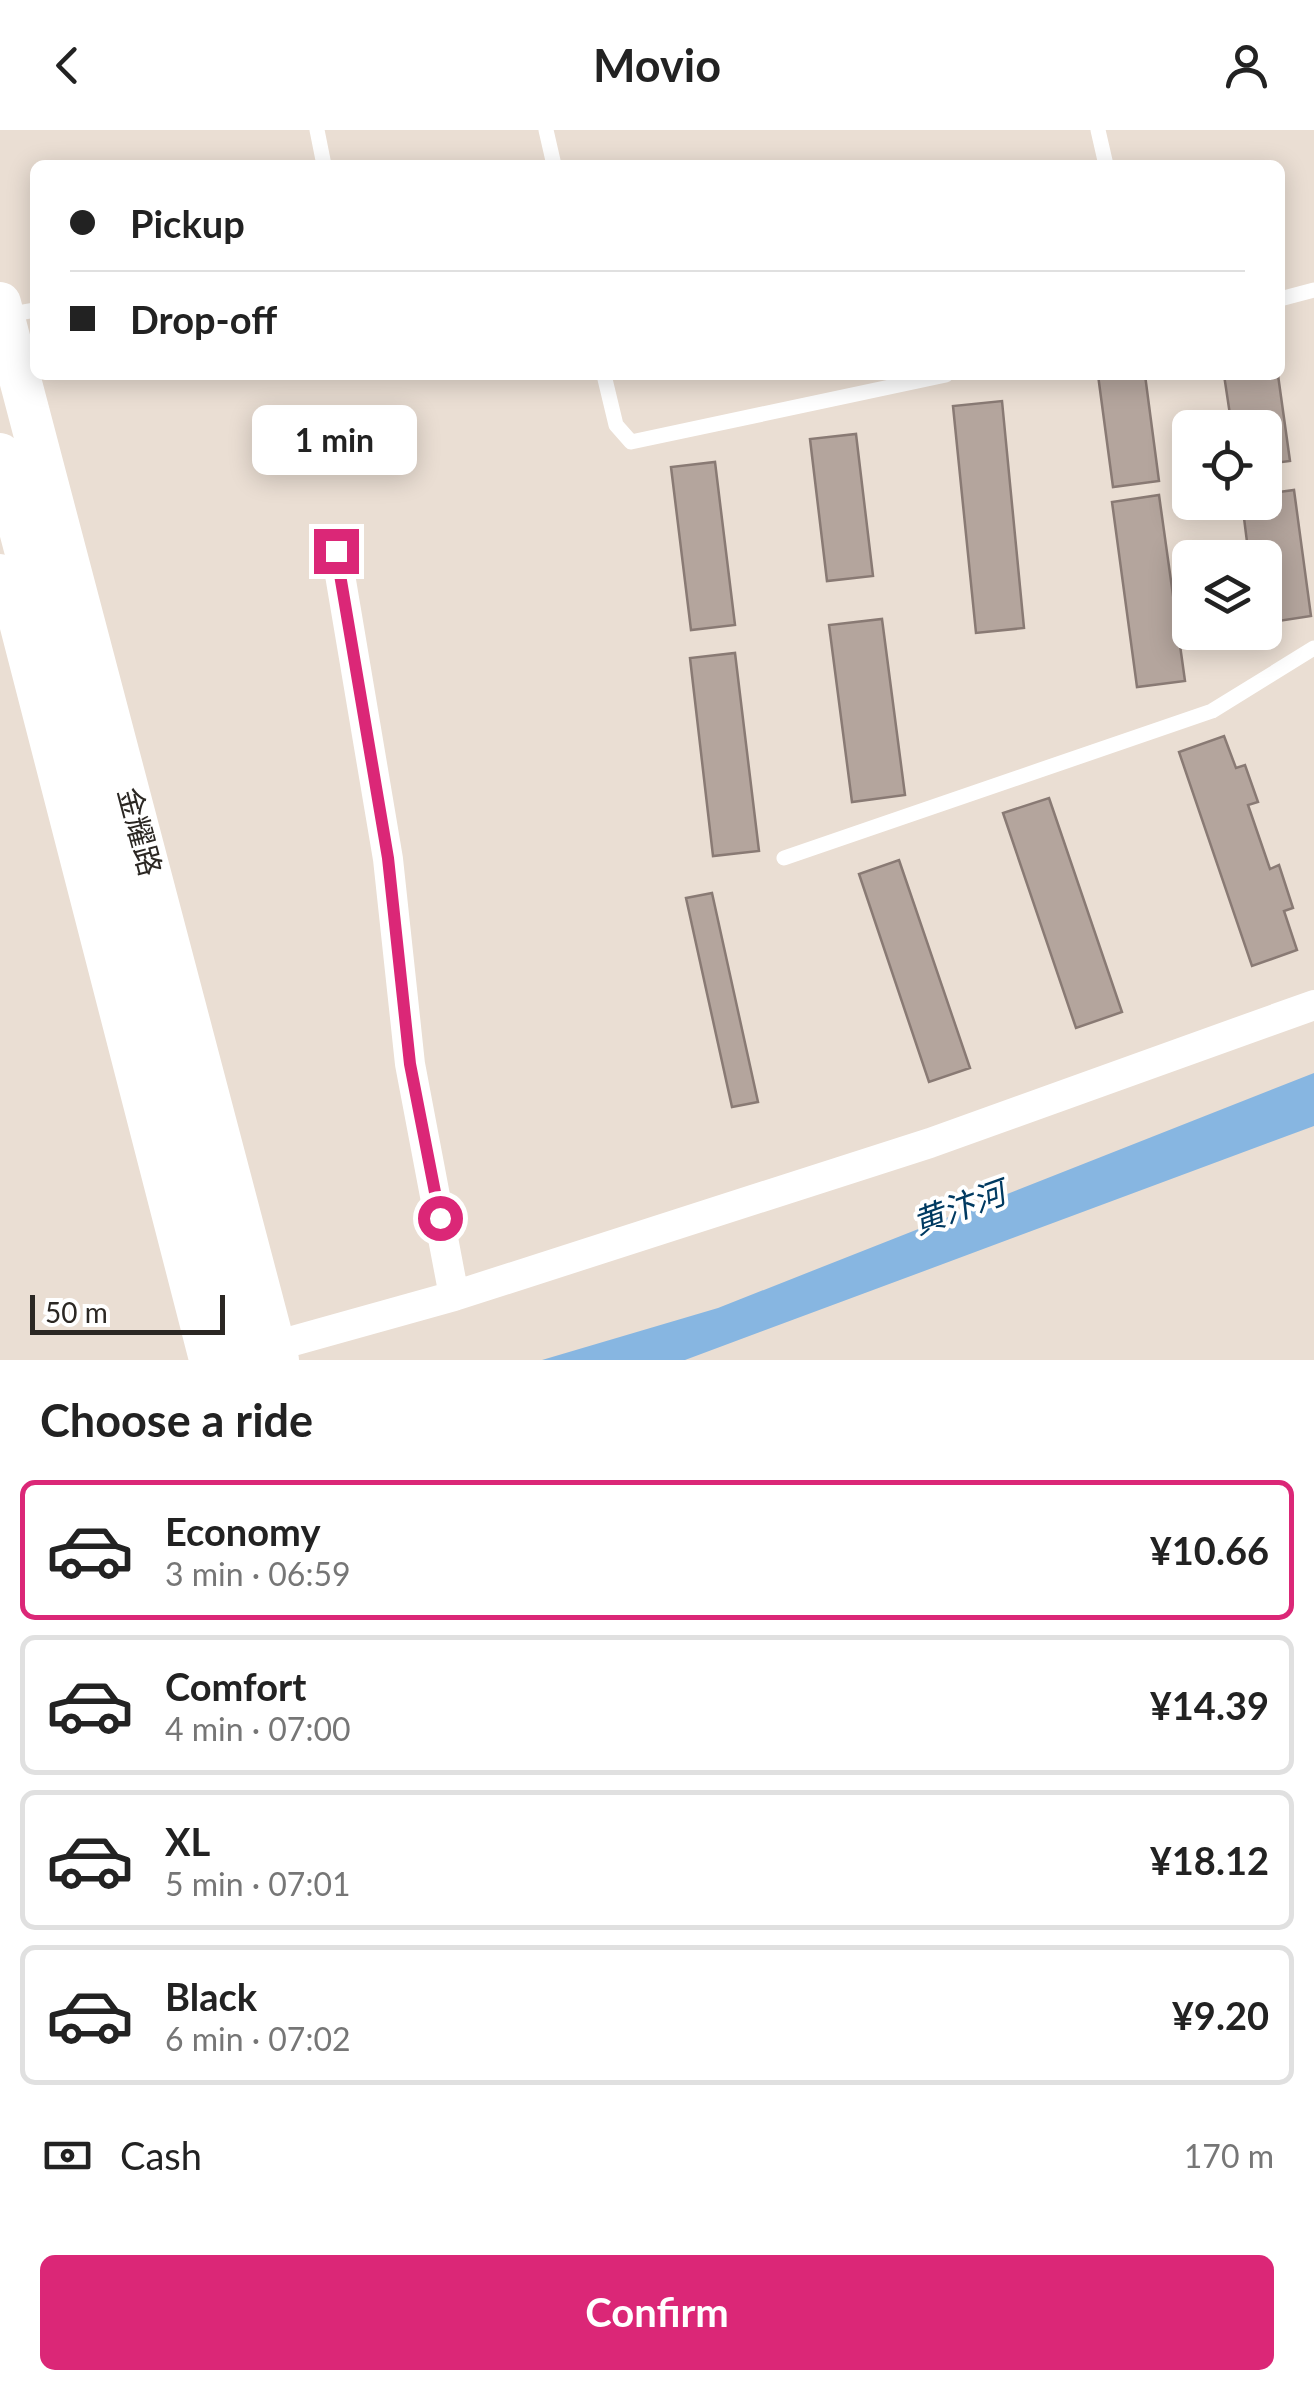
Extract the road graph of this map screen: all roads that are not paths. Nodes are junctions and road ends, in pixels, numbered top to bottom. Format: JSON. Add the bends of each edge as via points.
{"nodes":[{"id":1,"x":317,"y":130,"type":"edge"},
{"id":2,"x":546,"y":130,"type":"edge"},
{"id":3,"x":1098,"y":130,"type":"edge"},
{"id":4,"x":323,"y":160,"type":"edge"},
{"id":5,"x":553,"y":160,"type":"edge"},
{"id":6,"x":1105,"y":160,"type":"edge"},
{"id":7,"x":1314,"y":290,"type":"edge"},
{"id":8,"x":1285,"y":297,"type":"edge"},
{"id":9,"x":13,"y":310,"type":"edge"},
{"id":10,"x":605,"y":380,"type":"edge"},
{"id":11,"x":922,"y":380,"type":"edge"},
{"id":12,"x":0,"y":454,"type":"edge"},
{"id":13,"x":336,"y":551,"type":"dead end"},
{"id":14,"x":0,"y":570,"type":"edge"},
{"id":15,"x":1314,"y":648,"type":"edge"},
{"id":16,"x":26,"y":666,"type":"edge"},
{"id":17,"x":784,"y":858,"type":"dead end"},
{"id":18,"x":1314,"y":1005,"type":"edge"},
{"id":19,"x":454,"y":1296,"type":"junction"},
{"id":20,"x":264,"y":1355,"type":"edge"},
{"id":21,"x":204,"y":1360,"type":"edge"}],
"edges":[{"from":1,"to":4,"type":"lane"},
{"from":2,"to":5,"type":"lane"},
{"from":3,"to":6,"type":"lane"},
{"from":7,"to":8,"type":"lane"},
{"from":9,"to":20,"type":"main road","name":"金耀路"},
{"from":10,"to":11,"type":"lane","via":[[616,426],[631,442]]},
{"from":12,"to":16,"type":"main road","name":"金耀路"},
{"from":13,"to":19,"type":"street","via":[[388,858],[410,1064]]},
{"from":14,"to":16,"type":"street"},
{"from":15,"to":17,"type":"lane","via":[[1212,711]]},
{"from":16,"to":20,"type":"main road","name":"金耀路"},
{"from":16,"to":21,"type":"street"},
{"from":18,"to":19,"type":"street","via":[[930,1143]]},
{"from":19,"to":20,"type":"street"}]}
